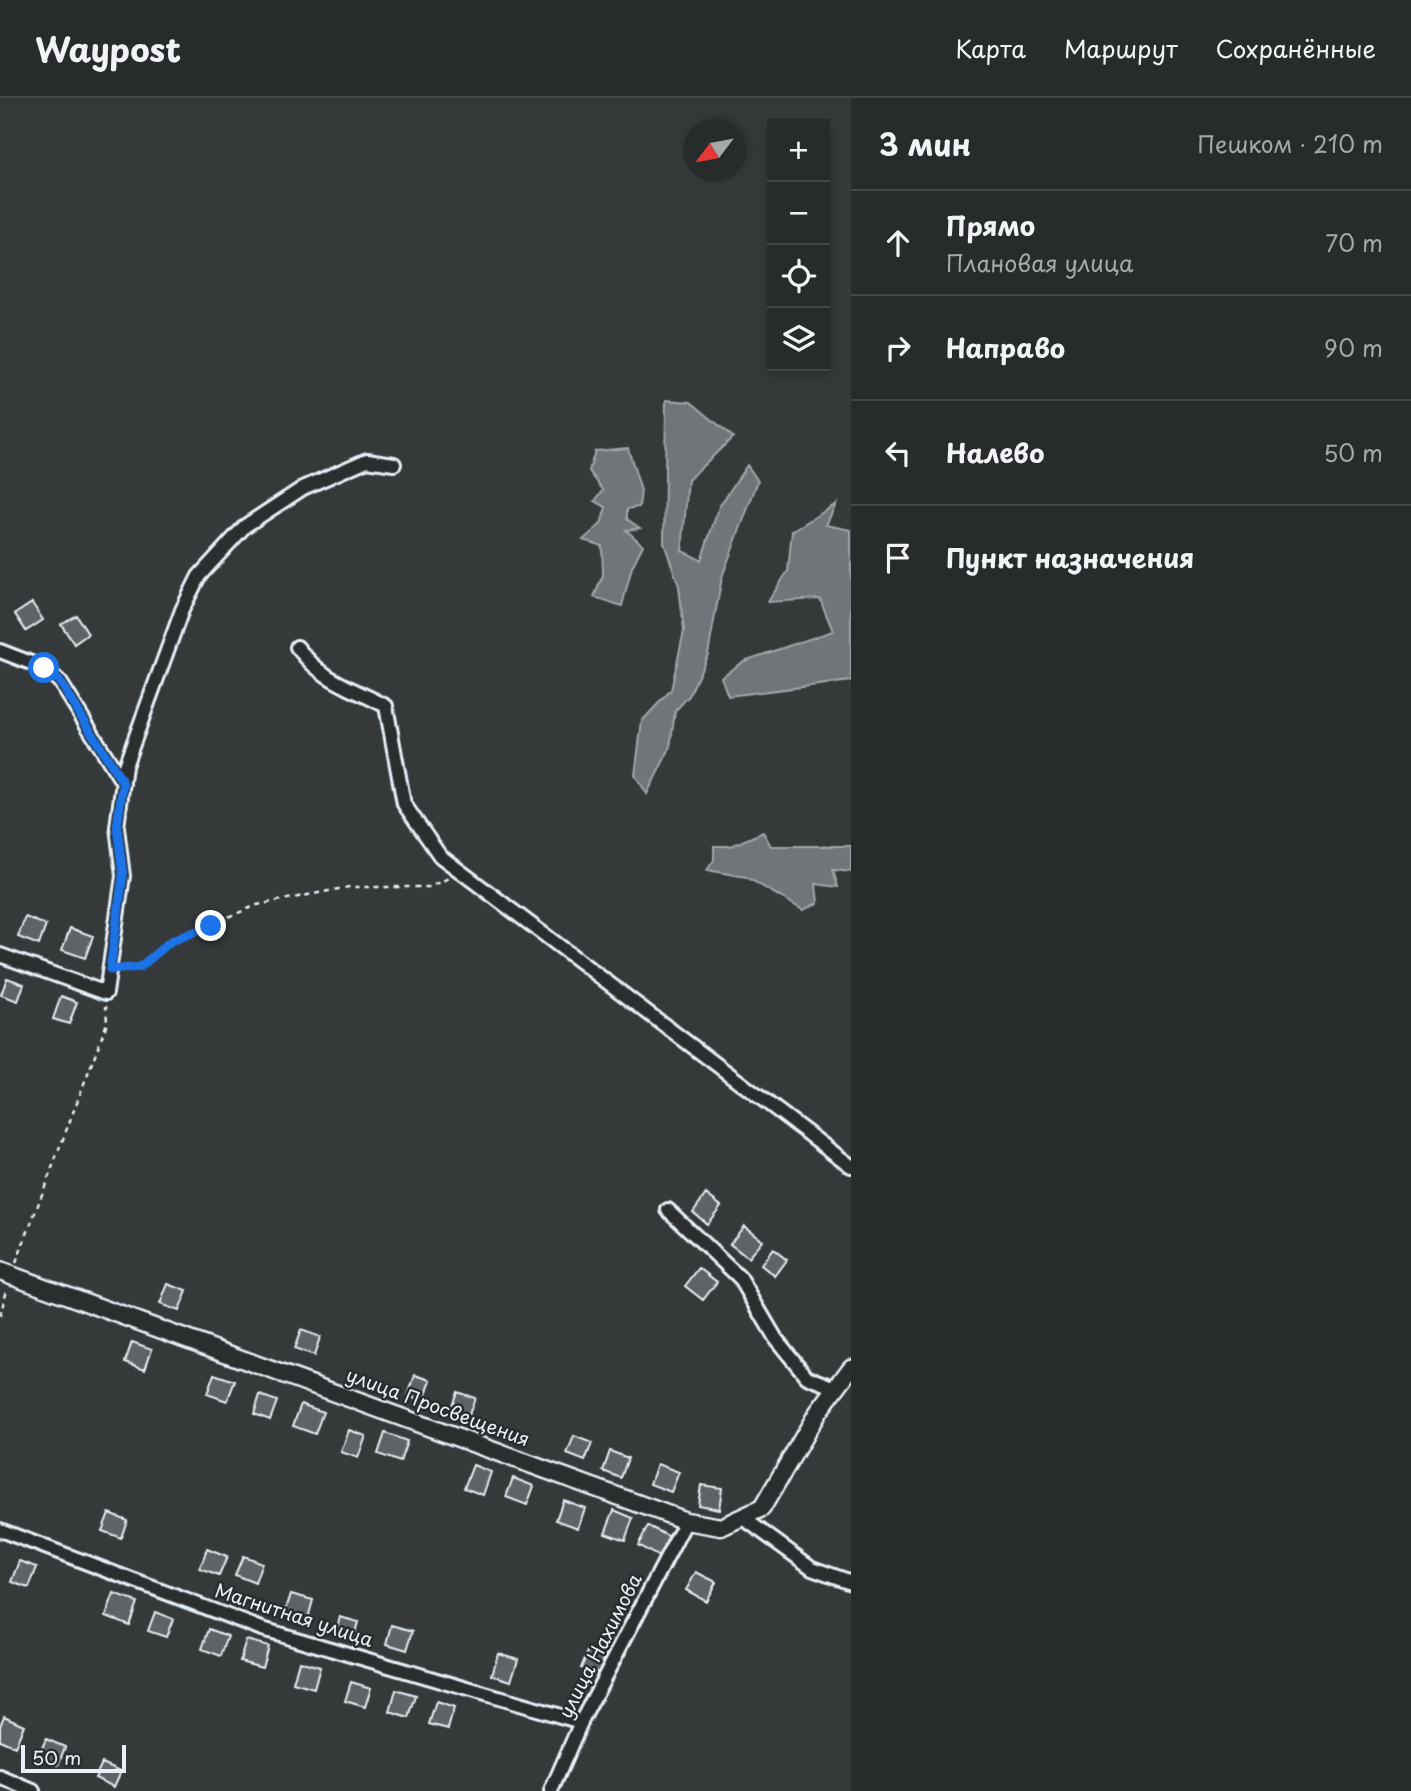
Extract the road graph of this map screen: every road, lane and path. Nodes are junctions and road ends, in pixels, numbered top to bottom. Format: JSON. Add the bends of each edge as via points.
{"nodes":[{"id":1,"x":394,"y":464,"type":"dead end"},
{"id":2,"x":297,"y":647,"type":"dead end"},
{"id":3,"x":0,"y":651,"type":"edge"},
{"id":4,"x":123,"y":783,"type":"junction"},
{"id":5,"x":462,"y":873,"type":"junction"},
{"id":6,"x":0,"y":956,"type":"edge"},
{"id":7,"x":110,"y":970,"type":"junction"},
{"id":8,"x":106,"y":993,"type":"junction"},
{"id":9,"x":851,"y":1166,"type":"edge"},
{"id":10,"x":668,"y":1210,"type":"dead end"},
{"id":11,"x":6,"y":1273,"type":"edge"},
{"id":12,"x":0,"y":1316,"type":"edge"},
{"id":13,"x":851,"y":1368,"type":"edge"},
{"id":14,"x":836,"y":1388,"type":"junction"},
{"id":15,"x":742,"y":1517,"type":"junction"},
{"id":16,"x":686,"y":1521,"type":"junction"},
{"id":17,"x":0,"y":1530,"type":"edge"},
{"id":18,"x":851,"y":1581,"type":"edge"},
{"id":19,"x":581,"y":1722,"type":"junction"},
{"id":20,"x":0,"y":1777,"type":"edge"},
{"id":21,"x":33,"y":1791,"type":"edge"},
{"id":22,"x":551,"y":1791,"type":"edge"}],
"edges":[{"from":1,"to":4,"type":"street","via":[[367,460],[303,488],[245,526],[220,551],[182,610],[125,766]]},
{"from":2,"to":5,"type":"street","via":[[331,682],[386,706],[404,804],[440,856]]},
{"from":3,"to":4,"type":"street","via":[[44,668],[60,682]]},
{"from":4,"to":7,"type":"street","via":[[117,827],[123,876]]},
{"from":5,"to":7,"type":"path","via":[[429,887],[349,887],[257,905],[171,941],[140,967]]},
{"from":5,"to":9,"type":"street"},
{"from":6,"to":8,"type":"street"},
{"from":7,"to":8,"type":"street"},
{"from":8,"to":11,"type":"path","via":[[107,1023],[44,1194]]},
{"from":10,"to":14,"type":"street","via":[[740,1278],[776,1339],[807,1377]]},
{"from":11,"to":12,"type":"path"},
{"from":11,"to":16,"type":"street","name":"улица Просвещения"},
{"from":13,"to":14,"type":"street"},
{"from":14,"to":15,"type":"street","via":[[762,1508]]},
{"from":15,"to":16,"type":"street","name":"улица Просвещения","via":[[721,1527]]},
{"from":15,"to":18,"type":"street","via":[[812,1568]]},
{"from":16,"to":19,"type":"street","name":"улица Нахимова"},
{"from":17,"to":19,"type":"street","name":"Магнитная улица","via":[[262,1629]]},
{"from":19,"to":22,"type":"street","name":"улица Нахимова"},
{"from":20,"to":21,"type":"street"}]}
